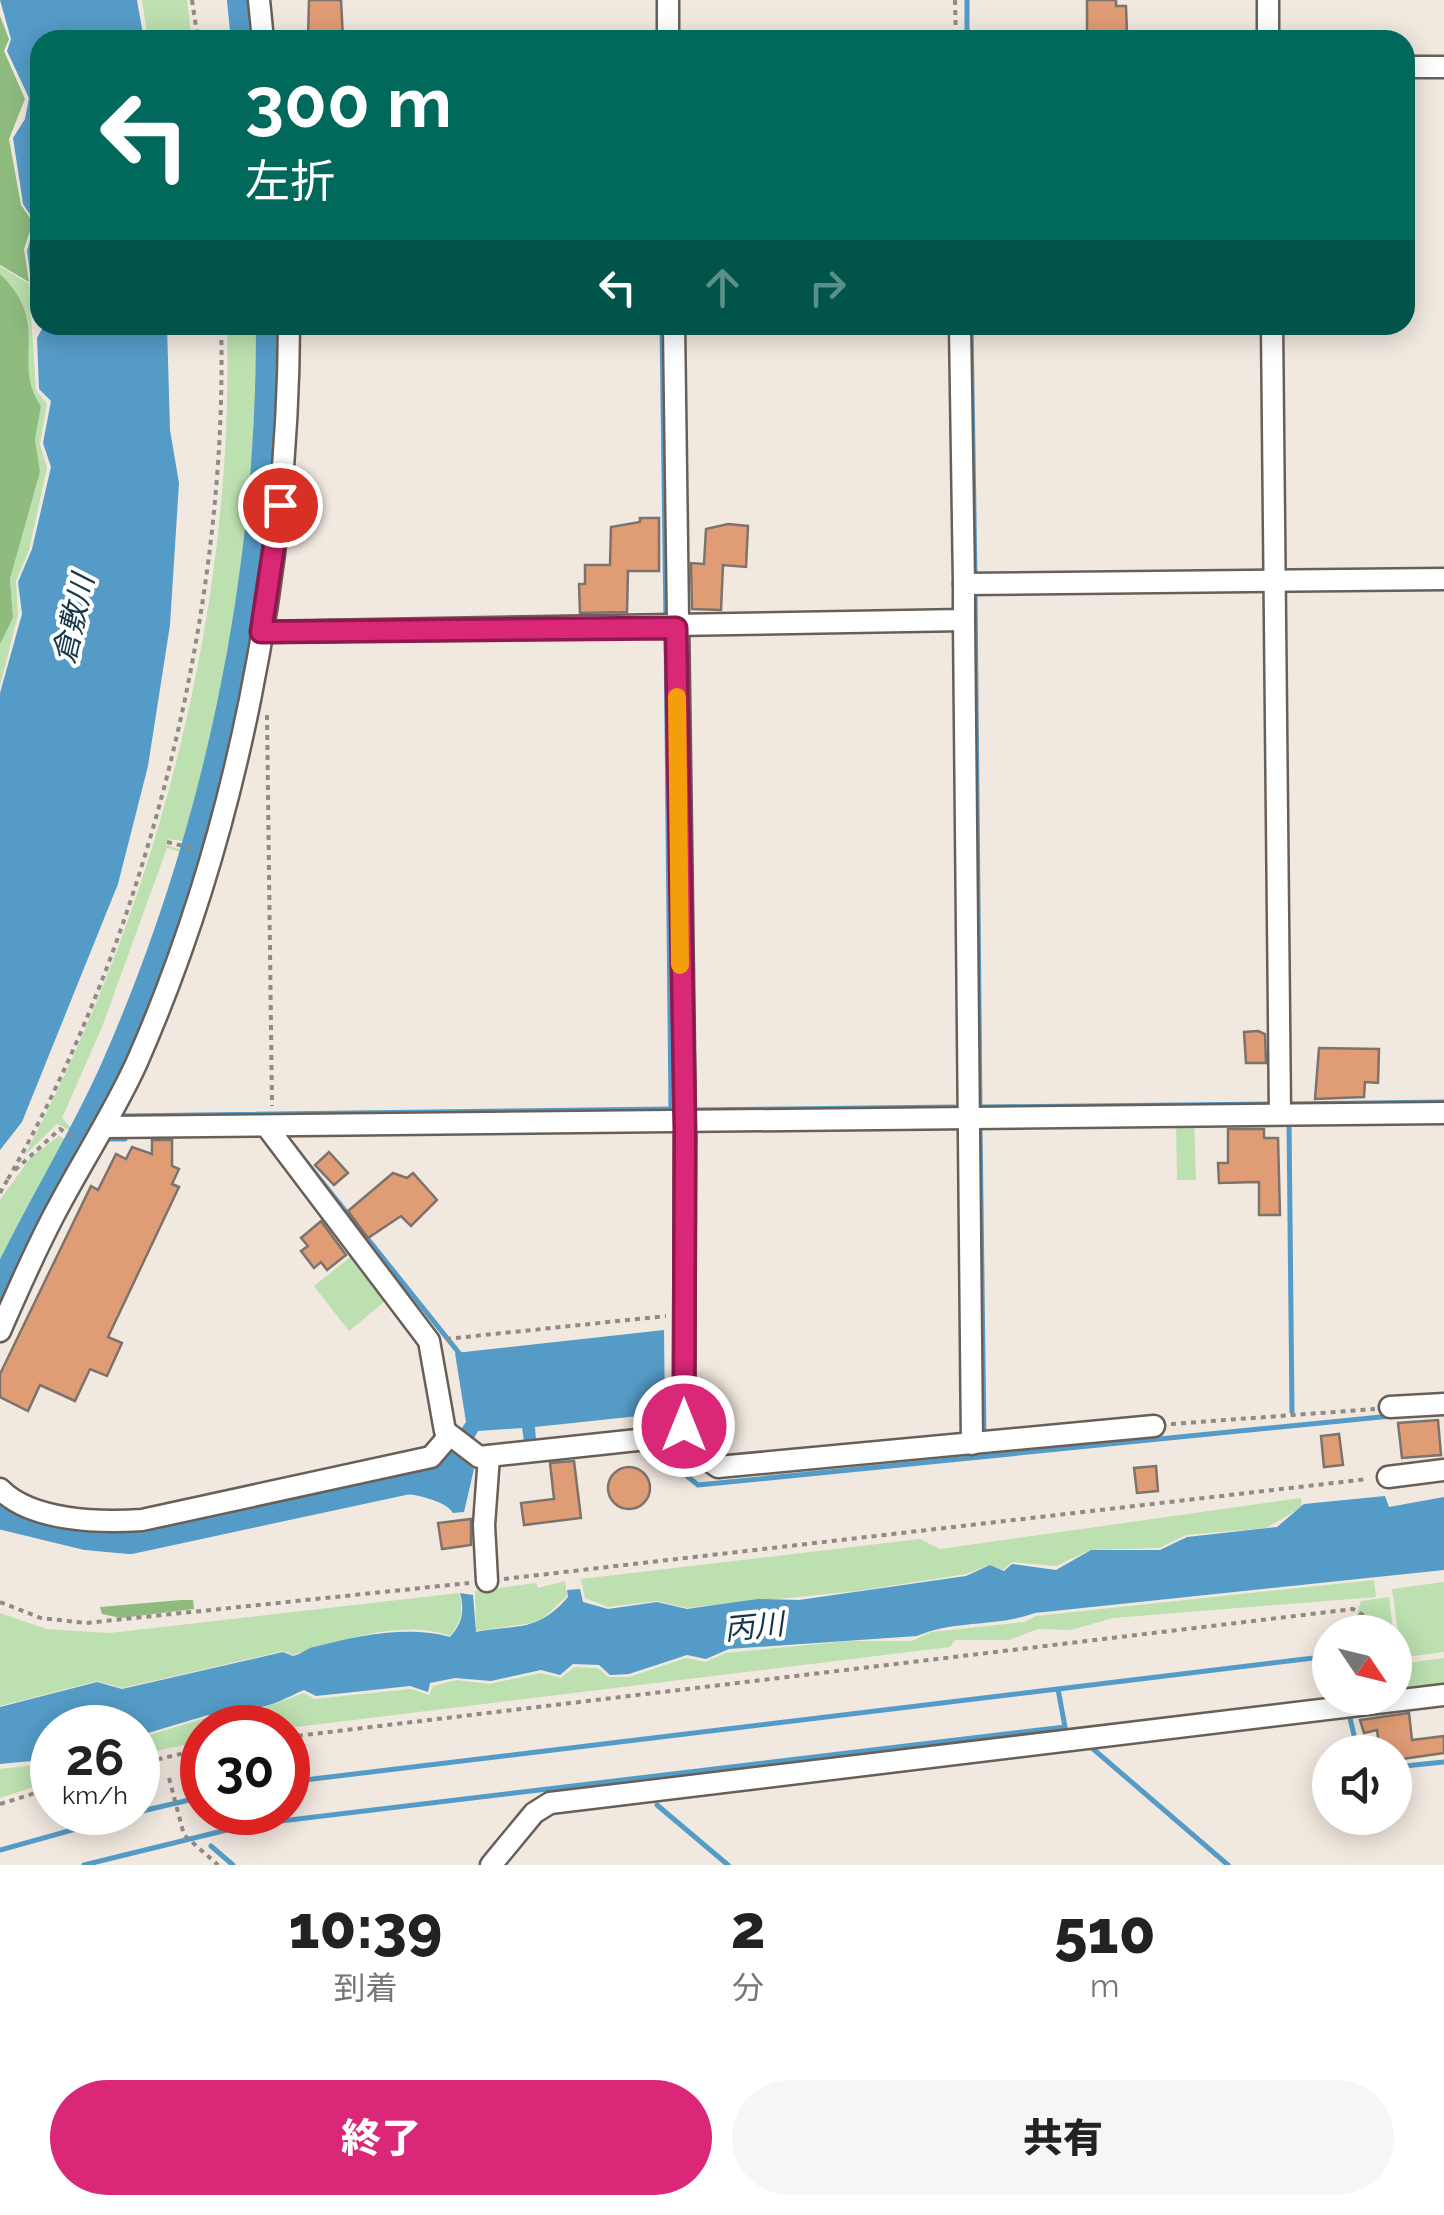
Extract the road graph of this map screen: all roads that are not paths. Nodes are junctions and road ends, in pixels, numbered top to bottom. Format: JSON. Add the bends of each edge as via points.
{"nodes":[{"id":1,"x":259,"y":0,"type":"edge"},
{"id":2,"x":668,"y":0,"type":"edge"},
{"id":3,"x":1268,"y":0,"type":"edge"},
{"id":4,"x":263,"y":30,"type":"edge"},
{"id":5,"x":668,"y":30,"type":"edge"},
{"id":6,"x":1268,"y":30,"type":"edge"},
{"id":7,"x":1444,"y":66,"type":"edge"},
{"id":8,"x":1415,"y":67,"type":"edge"},
{"id":9,"x":289,"y":335,"type":"edge"},
{"id":10,"x":674,"y":335,"type":"edge"},
{"id":11,"x":960,"y":335,"type":"edge"},
{"id":12,"x":1272,"y":335,"type":"edge"},
{"id":13,"x":1444,"y":579,"type":"edge"},
{"id":14,"x":1281,"y":580,"type":"junction"},
{"id":15,"x":971,"y":584,"type":"junction"},
{"id":16,"x":964,"y":620,"type":"junction"},
{"id":17,"x":669,"y":628,"type":"junction"},
{"id":18,"x":261,"y":632,"type":"junction"},
{"id":19,"x":1284,"y":1110,"type":"junction"},
{"id":20,"x":1444,"y":1112,"type":"edge"},
{"id":21,"x":976,"y":1117,"type":"junction"},
{"id":22,"x":270,"y":1118,"type":"junction"},
{"id":23,"x":684,"y":1120,"type":"junction"},
{"id":24,"x":106,"y":1127,"type":"junction"},
{"id":25,"x":0,"y":1331,"type":"edge"},
{"id":26,"x":1444,"y":1404,"type":"edge"},
{"id":27,"x":1390,"y":1407,"type":"road end"},
{"id":28,"x":1154,"y":1426,"type":"road end"},
{"id":29,"x":684,"y":1435,"type":"junction"},
{"id":30,"x":980,"y":1443,"type":"junction"},
{"id":31,"x":464,"y":1446,"type":"junction"},
{"id":32,"x":1444,"y":1470,"type":"edge"},
{"id":33,"x":1388,"y":1477,"type":"road end"},
{"id":34,"x":0,"y":1489,"type":"edge"},
{"id":35,"x":488,"y":1581,"type":"road end"},
{"id":36,"x":1444,"y":1694,"type":"edge"},
{"id":37,"x":491,"y":1865,"type":"edge"}],
"edges":[{"from":1,"to":4,"type":"street"},
{"from":2,"to":5,"type":"street"},
{"from":3,"to":6,"type":"street"},
{"from":7,"to":8,"type":"street"},
{"from":9,"to":18,"type":"street","via":[[284,470]]},
{"from":10,"to":17,"type":"street"},
{"from":11,"to":15,"type":"street"},
{"from":12,"to":14,"type":"street"},
{"from":13,"to":14,"type":"street"},
{"from":14,"to":15,"type":"street"},
{"from":14,"to":19,"type":"street"},
{"from":15,"to":16,"type":"street"},
{"from":16,"to":17,"type":"street"},
{"from":16,"to":21,"type":"street"},
{"from":17,"to":18,"type":"street"},
{"from":17,"to":23,"type":"street"},
{"from":18,"to":24,"type":"street","via":[[202,891]]},
{"from":19,"to":20,"type":"street"},
{"from":19,"to":21,"type":"street"},
{"from":21,"to":23,"type":"street"},
{"from":21,"to":30,"type":"street"},
{"from":22,"to":23,"type":"street"},
{"from":22,"to":24,"type":"street"},
{"from":22,"to":31,"type":"street","via":[[429,1342]]},
{"from":23,"to":29,"type":"street"},
{"from":24,"to":25,"type":"street","via":[[54,1214]]},
{"from":26,"to":27,"type":"street"},
{"from":28,"to":30,"type":"street"},
{"from":29,"to":30,"type":"street","via":[[688,1448],[718,1468]]},
{"from":29,"to":31,"type":"street"},
{"from":31,"to":34,"type":"street","via":[[142,1520],[37,1511]]},
{"from":31,"to":35,"type":"street","via":[[484,1525]]},
{"from":32,"to":33,"type":"street"},
{"from":36,"to":37,"type":"street","via":[[550,1803]]}]}
